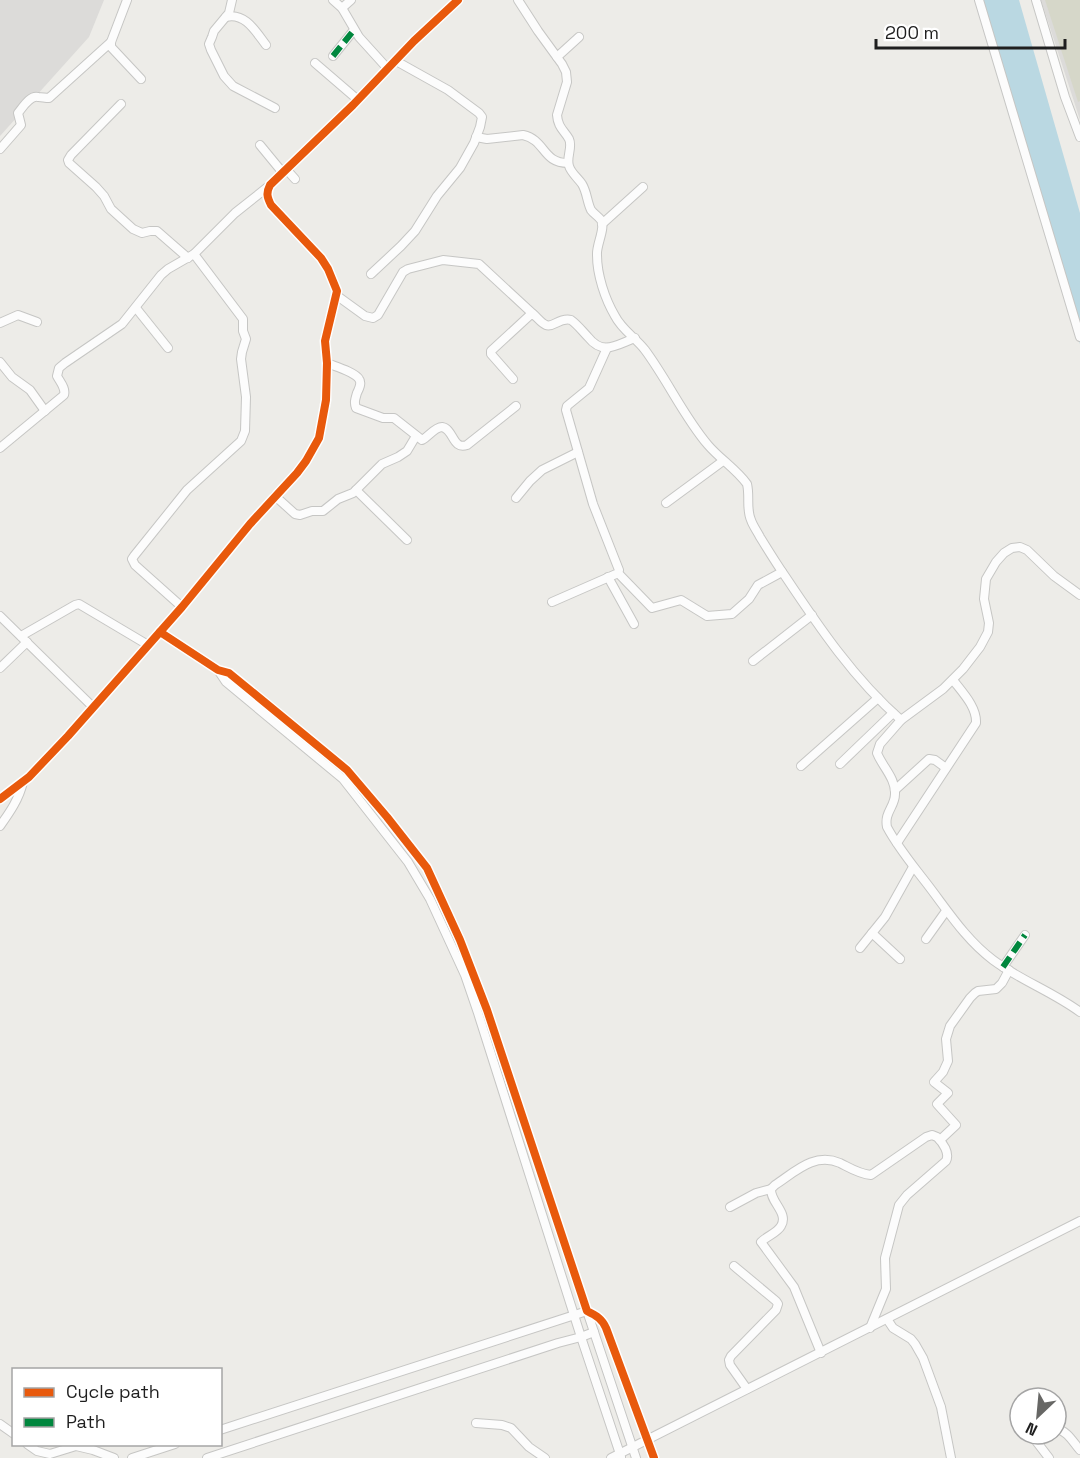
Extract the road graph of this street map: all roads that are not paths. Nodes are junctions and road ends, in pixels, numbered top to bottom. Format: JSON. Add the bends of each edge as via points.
{"nodes":[{"id":1,"x":127,"y":0,"type":"edge"},
{"id":2,"x":232,"y":0,"type":"edge"},
{"id":3,"x":333,"y":0,"type":"edge"},
{"id":4,"x":351,"y":0,"type":"edge"},
{"id":5,"x":458,"y":0,"type":"edge"},
{"id":6,"x":518,"y":0,"type":"edge"},
{"id":7,"x":979,"y":0,"type":"edge"},
{"id":8,"x":1036,"y":0,"type":"edge"},
{"id":9,"x":342,"y":8,"type":"junction"},
{"id":10,"x":226,"y":17,"type":"junction"},
{"id":11,"x":354,"y":30,"type":"junction"},
{"id":12,"x":579,"y":37,"type":"dead end"},
{"id":13,"x":111,"y":42,"type":"junction"},
{"id":14,"x":266,"y":45,"type":"dead end"},
{"id":15,"x":333,"y":56,"type":"dead end"},
{"id":16,"x":556,"y":57,"type":"junction"},
{"id":17,"x":396,"y":61,"type":"junction"},
{"id":18,"x":315,"y":63,"type":"dead end"},
{"id":19,"x":388,"y":69,"type":"junction"},
{"id":20,"x":141,"y":79,"type":"dead end"},
{"id":21,"x":358,"y":100,"type":"junction"},
{"id":22,"x":121,"y":104,"type":"dead end"},
{"id":23,"x":275,"y":108,"type":"dead end"},
{"id":24,"x":476,"y":137,"type":"junction"},
{"id":25,"x":1080,"y":137,"type":"edge"},
{"id":26,"x":260,"y":145,"type":"dead end"},
{"id":27,"x":0,"y":149,"type":"edge"},
{"id":28,"x":568,"y":163,"type":"junction"},
{"id":29,"x":285,"y":171,"type":"junction"},
{"id":30,"x":295,"y":178,"type":"dead end"},
{"id":31,"x":270,"y":185,"type":"junction"},
{"id":32,"x":643,"y":188,"type":"dead end"},
{"id":33,"x":602,"y":224,"type":"junction"},
{"id":34,"x":191,"y":256,"type":"junction"},
{"id":35,"x":370,"y":274,"type":"dead end"},
{"id":36,"x":336,"y":296,"type":"junction"},
{"id":37,"x":136,"y":309,"type":"junction"},
{"id":38,"x":533,"y":314,"type":"junction"},
{"id":39,"x":37,"y":322,"type":"dead end"},
{"id":40,"x":0,"y":324,"type":"edge"},
{"id":41,"x":1080,"y":337,"type":"edge"},
{"id":42,"x":635,"y":338,"type":"junction"},
{"id":43,"x":168,"y":348,"type":"dead end"},
{"id":44,"x":607,"y":348,"type":"junction"},
{"id":45,"x":0,"y":362,"type":"edge"},
{"id":46,"x":327,"y":363,"type":"junction"},
{"id":47,"x":513,"y":379,"type":"dead end"},
{"id":48,"x":516,"y":406,"type":"dead end"},
{"id":49,"x":45,"y":411,"type":"junction"},
{"id":50,"x":416,"y":436,"type":"junction"},
{"id":51,"x":0,"y":448,"type":"edge"},
{"id":52,"x":578,"y":452,"type":"junction"},
{"id":53,"x":723,"y":460,"type":"junction"},
{"id":54,"x":356,"y":490,"type":"junction"},
{"id":55,"x":275,"y":496,"type":"junction"},
{"id":56,"x":516,"y":498,"type":"dead end"},
{"id":57,"x":666,"y":503,"type":"dead end"},
{"id":58,"x":407,"y":540,"type":"dead end"},
{"id":59,"x":782,"y":572,"type":"junction"},
{"id":60,"x":618,"y":573,"type":"junction"},
{"id":61,"x":608,"y":577,"type":"junction"},
{"id":62,"x":1080,"y":595,"type":"edge"},
{"id":63,"x":552,"y":602,"type":"dead end"},
{"id":64,"x":182,"y":607,"type":"junction"},
{"id":65,"x":812,"y":615,"type":"junction"},
{"id":66,"x":0,"y":616,"type":"edge"},
{"id":67,"x":634,"y":624,"type":"dead end"},
{"id":68,"x":160,"y":632,"type":"junction"},
{"id":69,"x":24,"y":639,"type":"junction"},
{"id":70,"x":148,"y":645,"type":"junction"},
{"id":71,"x":753,"y":661,"type":"dead end"},
{"id":72,"x":0,"y":668,"type":"edge"},
{"id":73,"x":218,"y":670,"type":"junction"},
{"id":74,"x":953,"y":680,"type":"junction"},
{"id":75,"x":878,"y":698,"type":"junction"},
{"id":76,"x":93,"y":707,"type":"junction"},
{"id":77,"x":893,"y":713,"type":"junction"},
{"id":78,"x":901,"y":720,"type":"junction"},
{"id":79,"x":840,"y":764,"type":"dead end"},
{"id":80,"x":801,"y":766,"type":"dead end"},
{"id":81,"x":946,"y":768,"type":"junction"},
{"id":82,"x":23,"y":782,"type":"junction"},
{"id":83,"x":895,"y":790,"type":"junction"},
{"id":84,"x":0,"y":799,"type":"edge"},
{"id":85,"x":0,"y":826,"type":"edge"},
{"id":86,"x":897,"y":843,"type":"junction"},
{"id":87,"x":913,"y":867,"type":"junction"},
{"id":88,"x":946,"y":911,"type":"junction"},
{"id":89,"x":872,"y":933,"type":"junction"},
{"id":90,"x":1025,"y":935,"type":"dead end"},
{"id":91,"x":926,"y":939,"type":"dead end"},
{"id":92,"x":860,"y":948,"type":"dead end"},
{"id":93,"x":900,"y":959,"type":"dead end"},
{"id":94,"x":1006,"y":969,"type":"junction"},
{"id":95,"x":1080,"y":1012,"type":"edge"},
{"id":96,"x":940,"y":1140,"type":"junction"},
{"id":97,"x":771,"y":1189,"type":"junction"},
{"id":98,"x":730,"y":1207,"type":"dead end"},
{"id":99,"x":1080,"y":1221,"type":"edge"},
{"id":100,"x":734,"y":1266,"type":"dead end"},
{"id":101,"x":587,"y":1311,"type":"junction"},
{"id":102,"x":574,"y":1316,"type":"junction"},
{"id":103,"x":887,"y":1319,"type":"junction"},
{"id":104,"x":870,"y":1328,"type":"junction"},
{"id":105,"x":594,"y":1332,"type":"junction"},
{"id":106,"x":581,"y":1337,"type":"junction"},
{"id":107,"x":821,"y":1353,"type":"junction"},
{"id":108,"x":747,"y":1389,"type":"junction"},
{"id":109,"x":476,"y":1423,"type":"dead end"},
{"id":110,"x":222,"y":1429,"type":"edge"},
{"id":111,"x":1068,"y":1436,"type":"edge"},
{"id":112,"x":647,"y":1439,"type":"junction"},
{"id":113,"x":30,"y":1446,"type":"edge"},
{"id":114,"x":76,"y":1446,"type":"edge"},
{"id":115,"x":76,"y":1446,"type":"edge"},
{"id":116,"x":169,"y":1446,"type":"edge"},
{"id":117,"x":632,"y":1446,"type":"junction"},
{"id":118,"x":1040,"y":1446,"type":"edge"},
{"id":119,"x":1080,"y":1450,"type":"edge"},
{"id":120,"x":620,"y":1456,"type":"edge"},
{"id":121,"x":114,"y":1458,"type":"edge"},
{"id":122,"x":132,"y":1458,"type":"edge"},
{"id":123,"x":207,"y":1458,"type":"edge"},
{"id":124,"x":545,"y":1458,"type":"edge"},
{"id":125,"x":611,"y":1458,"type":"edge"},
{"id":126,"x":636,"y":1458,"type":"edge"},
{"id":127,"x":654,"y":1458,"type":"edge"},
{"id":128,"x":951,"y":1458,"type":"edge"},
{"id":129,"x":1049,"y":1458,"type":"edge"}],
"edges":[{"from":1,"to":13,"type":"street"},
{"from":2,"to":10,"type":"street"},
{"from":3,"to":9,"type":"street"},
{"from":4,"to":9,"type":"street"},
{"from":5,"to":17,"type":"street"},
{"from":6,"to":16,"type":"street"},
{"from":7,"to":41,"type":"street"},
{"from":8,"to":25,"type":"street"},
{"from":9,"to":11,"type":"street"},
{"from":10,"to":14,"type":"street","via":[[243,19]]},
{"from":10,"to":23,"type":"street","via":[[209,44],[224,76],[238,90]]},
{"from":11,"to":15,"type":"street"},
{"from":11,"to":19,"type":"street"},
{"from":12,"to":16,"type":"street"},
{"from":13,"to":20,"type":"street","via":[[113,50]]},
{"from":13,"to":27,"type":"street","via":[[49,98],[32,98],[18,113],[21,125]]},
{"from":16,"to":28,"type":"street","via":[[566,72],[557,121],[569,140]]},
{"from":17,"to":19,"type":"street"},
{"from":17,"to":24,"type":"street","via":[[444,87],[479,113],[482,121]]},
{"from":18,"to":21,"type":"street"},
{"from":19,"to":21,"type":"street"},
{"from":21,"to":29,"type":"street"},
{"from":22,"to":34,"type":"street","via":[[71,155],[69,163],[133,229],[142,233],[157,231]]},
{"from":24,"to":28,"type":"street","via":[[528,136],[552,159]]},
{"from":24,"to":35,"type":"street","via":[[460,168],[415,231]]},
{"from":26,"to":29,"type":"street"},
{"from":28,"to":33,"type":"street"},
{"from":29,"to":30,"type":"street"},
{"from":29,"to":31,"type":"street"},
{"from":31,"to":34,"type":"street"},
{"from":31,"to":36,"type":"street","via":[[267,193],[271,205],[321,258],[334,280]]},
{"from":32,"to":33,"type":"street"},
{"from":33,"to":42,"type":"street","via":[[597,256],[602,281],[614,316]]},
{"from":34,"to":37,"type":"street","via":[[161,275]]},
{"from":34,"to":64,"type":"street","via":[[243,319],[246,342],[241,359],[246,397],[241,441],[186,489],[132,559]]},
{"from":36,"to":38,"type":"street","via":[[373,318],[403,272],[442,260],[479,264]]},
{"from":36,"to":46,"type":"street","via":[[325,341]]},
{"from":37,"to":43,"type":"street"},
{"from":37,"to":49,"type":"street","via":[[122,324],[59,368],[57,376],[64,395]]},
{"from":38,"to":44,"type":"street","via":[[548,326],[571,320],[597,347]]},
{"from":38,"to":47,"type":"street","via":[[491,351]]},
{"from":39,"to":40,"type":"street","via":[[18,315]]},
{"from":42,"to":44,"type":"street"},
{"from":42,"to":53,"type":"street","via":[[701,436]]},
{"from":44,"to":52,"type":"street","via":[[589,388],[567,406]]},
{"from":45,"to":49,"type":"street","via":[[12,378],[30,390]]},
{"from":46,"to":50,"type":"street","via":[[358,377],[356,408],[394,418]]},
{"from":46,"to":55,"type":"street","via":[[325,412],[319,438],[306,461]]},
{"from":48,"to":50,"type":"street","via":[[464,447],[443,428],[422,440]]},
{"from":49,"to":51,"type":"street"},
{"from":50,"to":54,"type":"street","via":[[406,451],[382,464]]},
{"from":52,"to":56,"type":"street","via":[[542,470]]},
{"from":52,"to":60,"type":"street"},
{"from":53,"to":57,"type":"street"},
{"from":53,"to":59,"type":"street","via":[[747,484],[751,521]]},
{"from":54,"to":55,"type":"street","via":[[323,511],[300,515]]},
{"from":54,"to":58,"type":"street"},
{"from":55,"to":64,"type":"street"},
{"from":59,"to":60,"type":"street","via":[[758,585],[732,614],[707,616],[681,600],[652,608]]},
{"from":59,"to":65,"type":"street"},
{"from":60,"to":61,"type":"street"},
{"from":61,"to":63,"type":"street"},
{"from":61,"to":67,"type":"street"},
{"from":62,"to":74,"type":"street","via":[[1027,550],[1012,548],[1004,553],[986,579],[988,632]]},
{"from":64,"to":68,"type":"street"},
{"from":65,"to":71,"type":"street"},
{"from":65,"to":75,"type":"street"},
{"from":66,"to":69,"type":"street"},
{"from":68,"to":70,"type":"street"},
{"from":68,"to":73,"type":"street"},
{"from":69,"to":70,"type":"street","via":[[79,604]]},
{"from":69,"to":72,"type":"street"},
{"from":69,"to":76,"type":"street"},
{"from":70,"to":76,"type":"street"},
{"from":73,"to":101,"type":"street","via":[[229,673],[347,770],[427,868],[488,1010]]},
{"from":73,"to":102,"type":"street","via":[[226,682],[343,779],[408,862],[430,899],[465,975]]},
{"from":74,"to":78,"type":"street"},
{"from":74,"to":81,"type":"street","via":[[973,709],[976,723]]},
{"from":75,"to":77,"type":"street"},
{"from":75,"to":80,"type":"street"},
{"from":76,"to":82,"type":"street"},
{"from":77,"to":78,"type":"street"},
{"from":77,"to":79,"type":"street"},
{"from":78,"to":83,"type":"street","via":[[877,753]]},
{"from":81,"to":83,"type":"street","via":[[929,759]]},
{"from":81,"to":86,"type":"street"},
{"from":82,"to":84,"type":"street"},
{"from":82,"to":85,"type":"street","via":[[15,804]]},
{"from":83,"to":86,"type":"street","via":[[886,820]]},
{"from":86,"to":87,"type":"street"},
{"from":87,"to":88,"type":"street"},
{"from":87,"to":89,"type":"street"},
{"from":88,"to":91,"type":"street"},
{"from":88,"to":94,"type":"street","via":[[982,951]]},
{"from":89,"to":92,"type":"street"},
{"from":89,"to":93,"type":"street"},
{"from":90,"to":94,"type":"street"},
{"from":94,"to":95,"type":"street"},
{"from":94,"to":96,"type":"street","via":[[996,990],[978,991],[947,1032],[948,1061],[934,1082],[948,1094],[937,1104],[956,1125]]},
{"from":96,"to":97,"type":"street","via":[[932,1135],[926,1137],[871,1175],[832,1161],[816,1160]]},
{"from":96,"to":104,"type":"street","via":[[948,1153],[946,1161],[899,1205],[885,1258],[886,1289]]},
{"from":97,"to":98,"type":"street"},
{"from":97,"to":107,"type":"street","via":[[771,1197],[784,1220],[780,1229],[761,1242],[794,1287]]},
{"from":99,"to":103,"type":"street"},
{"from":100,"to":108,"type":"street","via":[[778,1304],[729,1360]]},
{"from":101,"to":102,"type":"street"},
{"from":101,"to":105,"type":"street"},
{"from":101,"to":112,"type":"street","via":[[603,1321]]},
{"from":102,"to":106,"type":"street"},
{"from":102,"to":110,"type":"street"},
{"from":103,"to":104,"type":"street"},
{"from":103,"to":128,"type":"street","via":[[893,1328],[911,1339],[923,1358],[941,1407]]},
{"from":104,"to":107,"type":"street"},
{"from":105,"to":106,"type":"street"},
{"from":105,"to":117,"type":"street"},
{"from":106,"to":120,"type":"street"},
{"from":106,"to":123,"type":"street"},
{"from":107,"to":108,"type":"street"},
{"from":108,"to":112,"type":"street"},
{"from":109,"to":124,"type":"street","via":[[511,1428],[529,1448]]},
{"from":111,"to":119,"type":"street"},
{"from":112,"to":117,"type":"street"},
{"from":112,"to":127,"type":"street"},
{"from":113,"to":115,"type":"street","via":[[50,1454]]},
{"from":114,"to":121,"type":"street"},
{"from":116,"to":122,"type":"street"},
{"from":117,"to":120,"type":"street"},
{"from":117,"to":126,"type":"street"},
{"from":118,"to":129,"type":"street"},
{"from":120,"to":125,"type":"street"}]}
